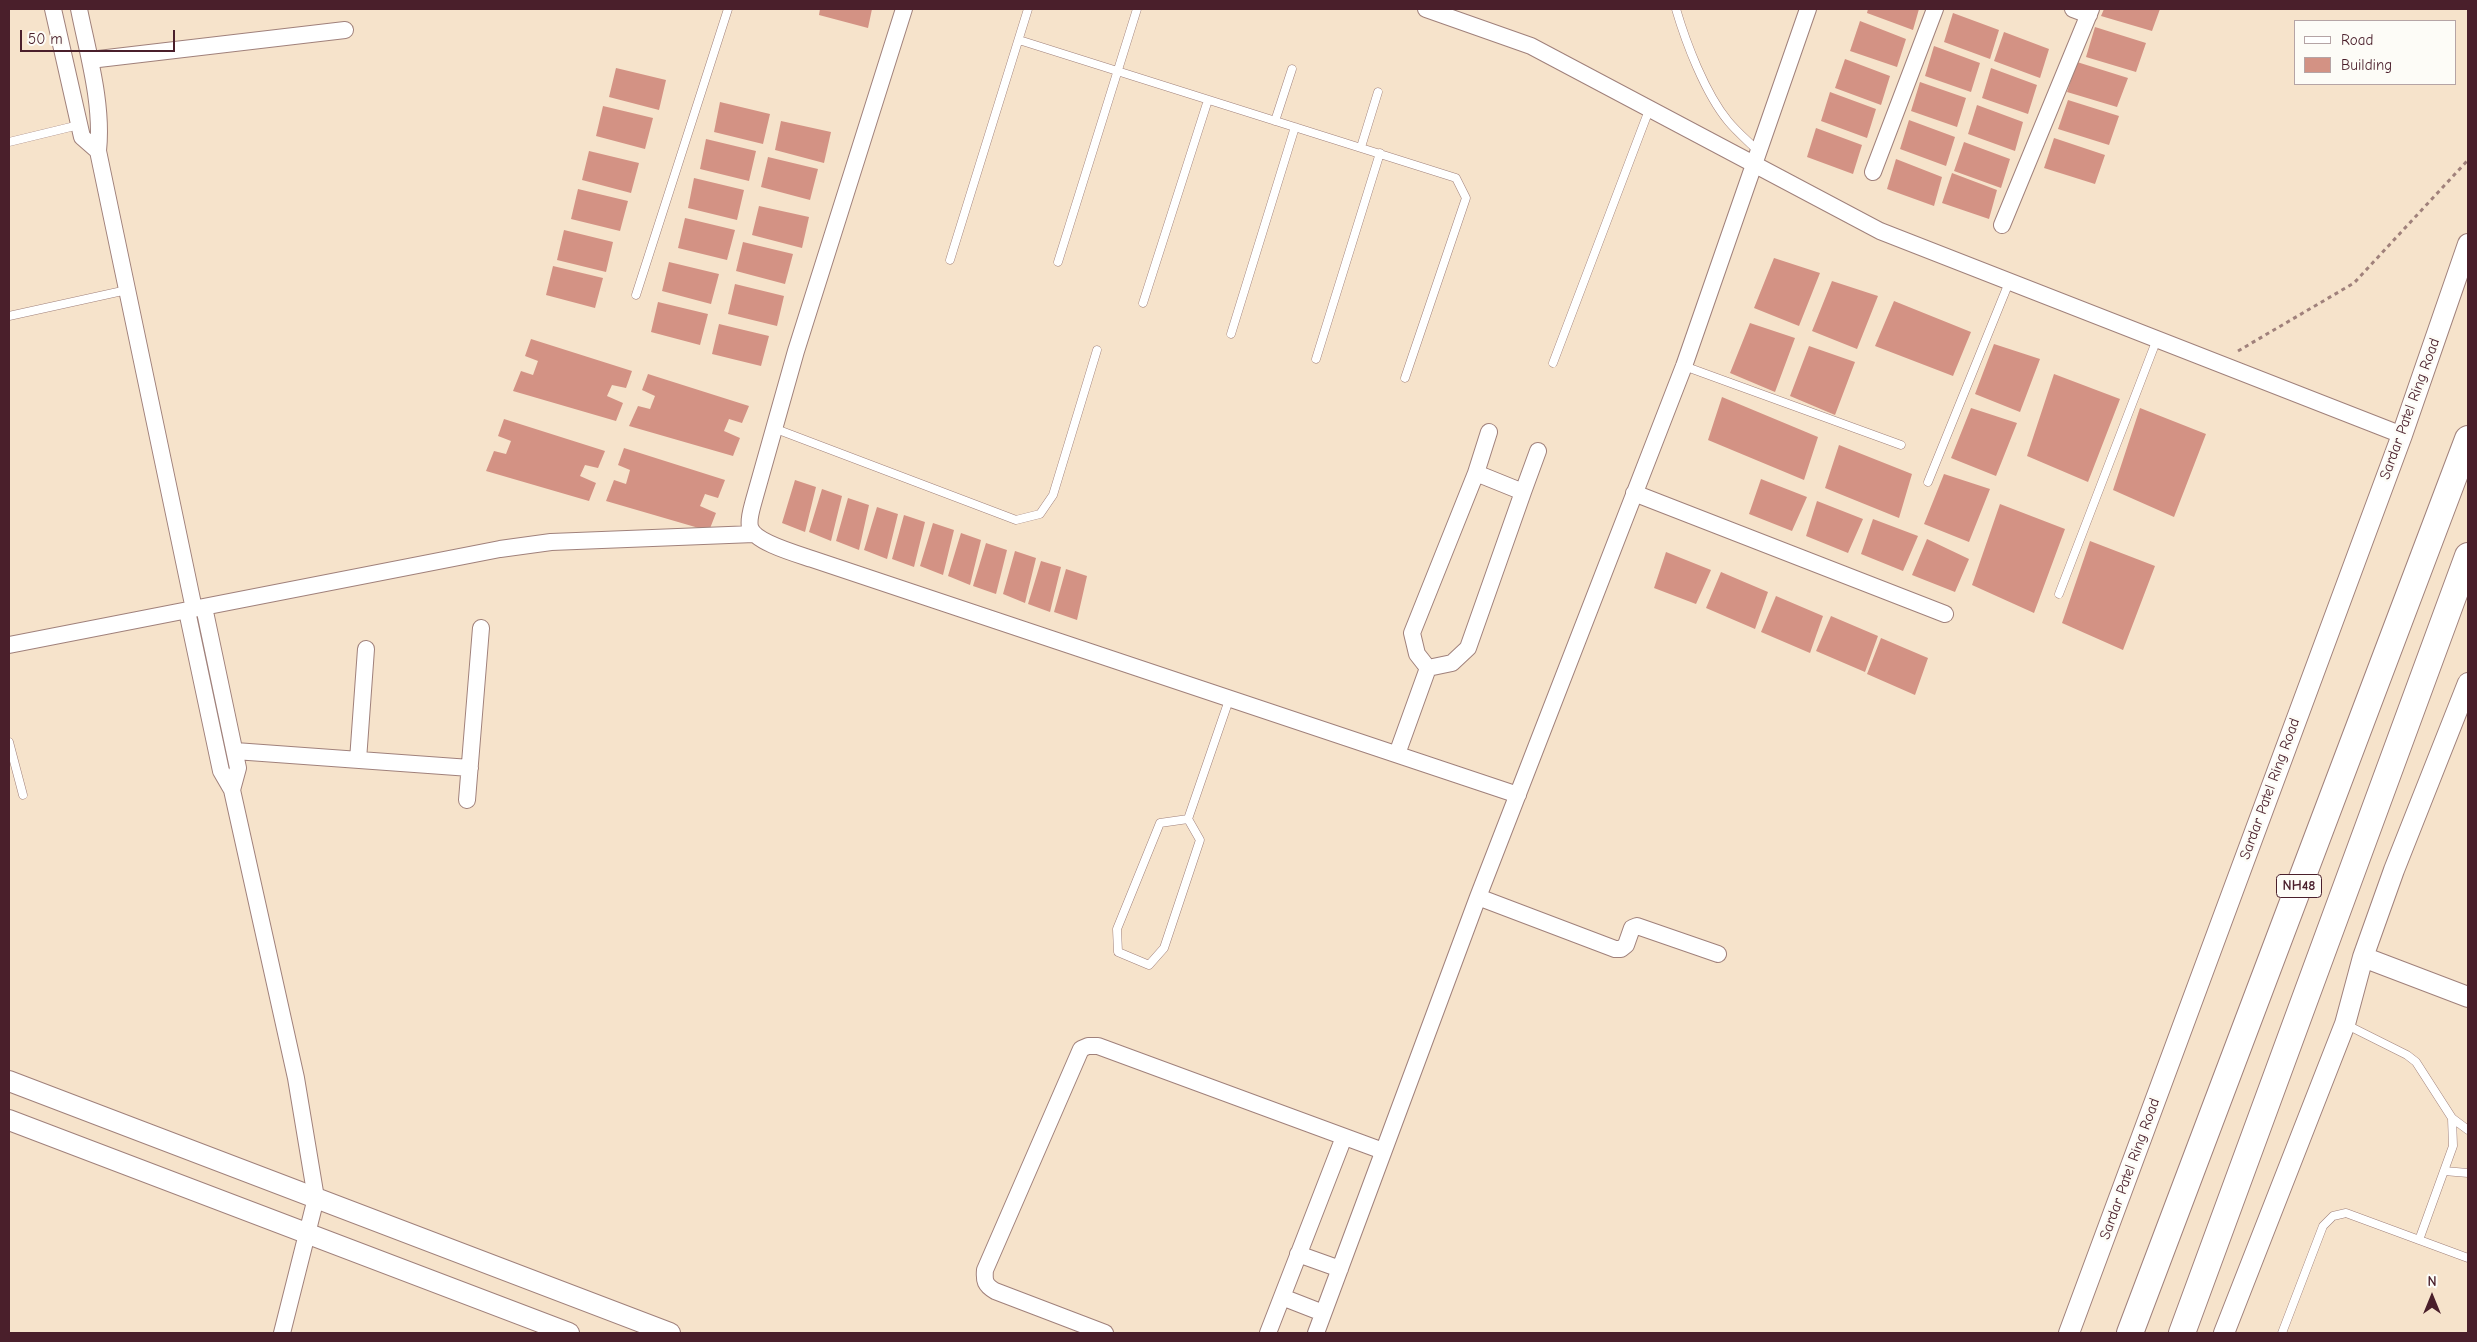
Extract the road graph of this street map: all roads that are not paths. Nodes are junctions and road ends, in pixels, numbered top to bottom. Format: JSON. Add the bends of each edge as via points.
{"nodes":[{"id":1,"x":53,"y":9,"type":"edge"},
{"id":2,"x":78,"y":9,"type":"edge"},
{"id":3,"x":728,"y":9,"type":"edge"},
{"id":4,"x":904,"y":9,"type":"edge"},
{"id":5,"x":1028,"y":9,"type":"edge"},
{"id":6,"x":1137,"y":9,"type":"edge"},
{"id":7,"x":1426,"y":9,"type":"edge"},
{"id":8,"x":1676,"y":9,"type":"edge"},
{"id":9,"x":1808,"y":9,"type":"edge"},
{"id":10,"x":1935,"y":9,"type":"edge"},
{"id":11,"x":2072,"y":9,"type":"edge"},
{"id":12,"x":2090,"y":12,"type":"edge"},
{"id":13,"x":345,"y":30,"type":"dead end"},
{"id":14,"x":1019,"y":40,"type":"junction"},
{"id":15,"x":90,"y":60,"type":"junction"},
{"id":16,"x":1292,"y":68,"type":"dead end"},
{"id":17,"x":1117,"y":72,"type":"junction"},
{"id":18,"x":1378,"y":92,"type":"dead end"},
{"id":19,"x":1208,"y":100,"type":"junction"},
{"id":20,"x":1649,"y":110,"type":"junction"},
{"id":21,"x":1275,"y":120,"type":"junction"},
{"id":22,"x":79,"y":125,"type":"junction"},
{"id":23,"x":1294,"y":127,"type":"junction"},
{"id":24,"x":9,"y":142,"type":"edge"},
{"id":25,"x":1361,"y":147,"type":"junction"},
{"id":26,"x":98,"y":151,"type":"junction"},
{"id":27,"x":1380,"y":153,"type":"junction"},
{"id":28,"x":1756,"y":158,"type":"junction"},
{"id":29,"x":1872,"y":172,"type":"dead end"},
{"id":30,"x":2002,"y":224,"type":"dead end"},
{"id":31,"x":2468,"y":244,"type":"edge"},
{"id":32,"x":950,"y":260,"type":"dead end"},
{"id":33,"x":1058,"y":262,"type":"dead end"},
{"id":34,"x":2010,"y":280,"type":"junction"},
{"id":35,"x":127,"y":290,"type":"junction"},
{"id":36,"x":636,"y":296,"type":"dead end"},
{"id":37,"x":1143,"y":303,"type":"dead end"},
{"id":38,"x":9,"y":316,"type":"edge"},
{"id":39,"x":1231,"y":334,"type":"dead end"},
{"id":40,"x":2157,"y":339,"type":"junction"},
{"id":41,"x":1097,"y":350,"type":"dead end"},
{"id":42,"x":1316,"y":359,"type":"dead end"},
{"id":43,"x":1553,"y":363,"type":"dead end"},
{"id":44,"x":1684,"y":366,"type":"junction"},
{"id":45,"x":1405,"y":378,"type":"dead end"},
{"id":46,"x":776,"y":429,"type":"junction"},
{"id":47,"x":1489,"y":432,"type":"dead end"},
{"id":48,"x":2402,"y":434,"type":"junction"},
{"id":49,"x":2468,"y":439,"type":"edge"},
{"id":50,"x":1901,"y":444,"type":"dead end"},
{"id":51,"x":1538,"y":451,"type":"dead end"},
{"id":52,"x":1476,"y":473,"type":"junction"},
{"id":53,"x":1928,"y":482,"type":"dead end"},
{"id":54,"x":1523,"y":492,"type":"junction"},
{"id":55,"x":1634,"y":493,"type":"junction"},
{"id":56,"x":754,"y":534,"type":"junction"},
{"id":57,"x":2468,"y":556,"type":"edge"},
{"id":58,"x":2059,"y":594,"type":"dead end"},
{"id":59,"x":195,"y":609,"type":"junction"},
{"id":60,"x":1945,"y":614,"type":"dead end"},
{"id":61,"x":481,"y":628,"type":"dead end"},
{"id":62,"x":9,"y":645,"type":"edge"},
{"id":63,"x":366,"y":649,"type":"dead end"},
{"id":64,"x":1428,"y":668,"type":"junction"},
{"id":65,"x":2468,"y":683,"type":"edge"},
{"id":66,"x":1230,"y":697,"type":"junction"},
{"id":67,"x":9,"y":742,"type":"edge"},
{"id":68,"x":235,"y":751,"type":"junction"},
{"id":69,"x":1397,"y":754,"type":"junction"},
{"id":70,"x":358,"y":760,"type":"junction"},
{"id":71,"x":470,"y":768,"type":"junction"},
{"id":72,"x":232,"y":790,"type":"junction"},
{"id":73,"x":23,"y":795,"type":"dead end"},
{"id":74,"x":1518,"y":795,"type":"junction"},
{"id":75,"x":467,"y":800,"type":"dead end"},
{"id":76,"x":1188,"y":819,"type":"junction"},
{"id":77,"x":1478,"y":897,"type":"junction"},
{"id":78,"x":1718,"y":954,"type":"dead end"},
{"id":79,"x":2363,"y":957,"type":"junction"},
{"id":80,"x":2468,"y":997,"type":"edge"},
{"id":81,"x":2346,"y":1024,"type":"junction"},
{"id":82,"x":9,"y":1081,"type":"edge"},
{"id":83,"x":2452,"y":1118,"type":"junction"},
{"id":84,"x":9,"y":1120,"type":"edge"},
{"id":85,"x":2468,"y":1130,"type":"edge"},
{"id":86,"x":1344,"y":1137,"type":"junction"},
{"id":87,"x":1383,"y":1152,"type":"junction"},
{"id":88,"x":2444,"y":1171,"type":"junction"},
{"id":89,"x":2468,"y":1173,"type":"edge"},
{"id":90,"x":316,"y":1198,"type":"junction"},
{"id":91,"x":307,"y":1233,"type":"junction"},
{"id":92,"x":2419,"y":1240,"type":"junction"},
{"id":93,"x":1298,"y":1254,"type":"junction"},
{"id":94,"x":2468,"y":1258,"type":"edge"},
{"id":95,"x":1340,"y":1269,"type":"junction"},
{"id":96,"x":1282,"y":1297,"type":"junction"},
{"id":97,"x":1323,"y":1313,"type":"junction"},
{"id":98,"x":282,"y":1333,"type":"edge"},
{"id":99,"x":569,"y":1333,"type":"edge"},
{"id":100,"x":670,"y":1333,"type":"edge"},
{"id":101,"x":1105,"y":1333,"type":"edge"},
{"id":102,"x":1268,"y":1333,"type":"edge"},
{"id":103,"x":1316,"y":1333,"type":"edge"},
{"id":104,"x":2069,"y":1333,"type":"edge"},
{"id":105,"x":2130,"y":1333,"type":"edge"},
{"id":106,"x":2182,"y":1333,"type":"edge"},
{"id":107,"x":2224,"y":1333,"type":"edge"},
{"id":108,"x":2282,"y":1333,"type":"edge"}],
"edges":[{"from":1,"to":22,"type":"street"},
{"from":2,"to":15,"type":"street"},
{"from":3,"to":36,"type":"lane"},
{"from":4,"to":46,"type":"street","via":[[796,351]]},
{"from":5,"to":14,"type":"lane"},
{"from":6,"to":17,"type":"lane"},
{"from":7,"to":20,"type":"street","via":[[1531,46]]},
{"from":8,"to":28,"type":"lane","via":[[1684,37],[1705,83],[1727,120]]},
{"from":9,"to":28,"type":"street"},
{"from":10,"to":29,"type":"street"},
{"from":11,"to":12,"type":"street"},
{"from":12,"to":30,"type":"street"},
{"from":13,"to":15,"type":"street"},
{"from":14,"to":17,"type":"lane"},
{"from":14,"to":32,"type":"lane"},
{"from":15,"to":26,"type":"street","via":[[100,132]]},
{"from":16,"to":21,"type":"lane"},
{"from":17,"to":19,"type":"lane"},
{"from":17,"to":33,"type":"lane"},
{"from":18,"to":25,"type":"lane"},
{"from":19,"to":21,"type":"lane"},
{"from":19,"to":37,"type":"lane"},
{"from":20,"to":28,"type":"street"},
{"from":20,"to":43,"type":"lane"},
{"from":21,"to":23,"type":"lane"},
{"from":22,"to":24,"type":"lane"},
{"from":22,"to":26,"type":"street","via":[[82,137]]},
{"from":23,"to":25,"type":"lane"},
{"from":23,"to":39,"type":"lane"},
{"from":25,"to":27,"type":"lane"},
{"from":26,"to":35,"type":"street"},
{"from":27,"to":42,"type":"lane"},
{"from":27,"to":45,"type":"lane","via":[[1456,178],[1466,198]]},
{"from":28,"to":34,"type":"street","via":[[1880,231]]},
{"from":28,"to":44,"type":"street"},
{"from":31,"to":48,"type":"street","name":"Sardar Patel Ring Road"},
{"from":34,"to":40,"type":"street"},
{"from":34,"to":53,"type":"lane"},
{"from":35,"to":38,"type":"lane"},
{"from":35,"to":59,"type":"street"},
{"from":40,"to":48,"type":"street"},
{"from":40,"to":58,"type":"lane"},
{"from":41,"to":46,"type":"lane","via":[[1053,495],[1040,514],[1016,520]]},
{"from":44,"to":50,"type":"lane"},
{"from":44,"to":55,"type":"street"},
{"from":46,"to":56,"type":"street","via":[[749,521]]},
{"from":47,"to":52,"type":"street"},
{"from":48,"to":104,"type":"street","name":"Sardar Patel Ring Road"},
{"from":49,"to":105,"type":"highway","number":"NH48"},
{"from":51,"to":54,"type":"street"},
{"from":52,"to":54,"type":"street"},
{"from":52,"to":64,"type":"street","via":[[1412,633],[1416,654]]},
{"from":54,"to":64,"type":"street","via":[[1468,648],[1452,663]]},
{"from":55,"to":60,"type":"street"},
{"from":55,"to":74,"type":"street"},
{"from":56,"to":59,"type":"street","via":[[543,543],[500,548]]},
{"from":56,"to":66,"type":"street","via":[[763,541],[812,559]]},
{"from":57,"to":106,"type":"highway","number":"NH48"},
{"from":59,"to":62,"type":"street"},
{"from":59,"to":68,"type":"street"},
{"from":59,"to":72,"type":"street","via":[[221,771]]},
{"from":61,"to":71,"type":"street"},
{"from":63,"to":70,"type":"street"},
{"from":64,"to":69,"type":"street"},
{"from":65,"to":79,"type":"street"},
{"from":66,"to":69,"type":"street"},
{"from":66,"to":76,"type":"lane"},
{"from":67,"to":73,"type":"lane"},
{"from":68,"to":70,"type":"street"},
{"from":68,"to":72,"type":"street","via":[[238,768]]},
{"from":69,"to":74,"type":"street"},
{"from":70,"to":71,"type":"street"},
{"from":71,"to":75,"type":"street"},
{"from":72,"to":90,"type":"street","via":[[296,1078]]},
{"from":74,"to":77,"type":"street"},
{"from":76,"to":76,"type":"lane","via":[[1160,823],[1117,929],[1118,952],[1148,965],[1164,948],[1200,840]]},
{"from":77,"to":78,"type":"street","via":[[1615,949],[1626,944],[1632,928],[1637,926]]},
{"from":77,"to":87,"type":"street"},
{"from":79,"to":80,"type":"street"},
{"from":79,"to":81,"type":"street"},
{"from":81,"to":83,"type":"lane","via":[[2416,1062]]},
{"from":81,"to":107,"type":"street"},
{"from":82,"to":90,"type":"street"},
{"from":83,"to":85,"type":"lane"},
{"from":83,"to":88,"type":"lane","via":[[2453,1146]]},
{"from":84,"to":91,"type":"street"},
{"from":86,"to":87,"type":"street"},
{"from":86,"to":93,"type":"street"},
{"from":86,"to":101,"type":"street","via":[[1098,1046],[1081,1049],[985,1270],[984,1280],[995,1291]]},
{"from":87,"to":95,"type":"street"},
{"from":88,"to":89,"type":"lane"},
{"from":88,"to":92,"type":"lane"},
{"from":90,"to":91,"type":"street"},
{"from":90,"to":100,"type":"street"},
{"from":91,"to":98,"type":"street"},
{"from":91,"to":99,"type":"street"},
{"from":92,"to":94,"type":"lane"},
{"from":92,"to":108,"type":"lane","via":[[2346,1213],[2327,1220]]},
{"from":93,"to":95,"type":"street"},
{"from":93,"to":96,"type":"street"},
{"from":95,"to":97,"type":"street"},
{"from":96,"to":97,"type":"street"},
{"from":96,"to":102,"type":"street"},
{"from":97,"to":103,"type":"street"}]}
